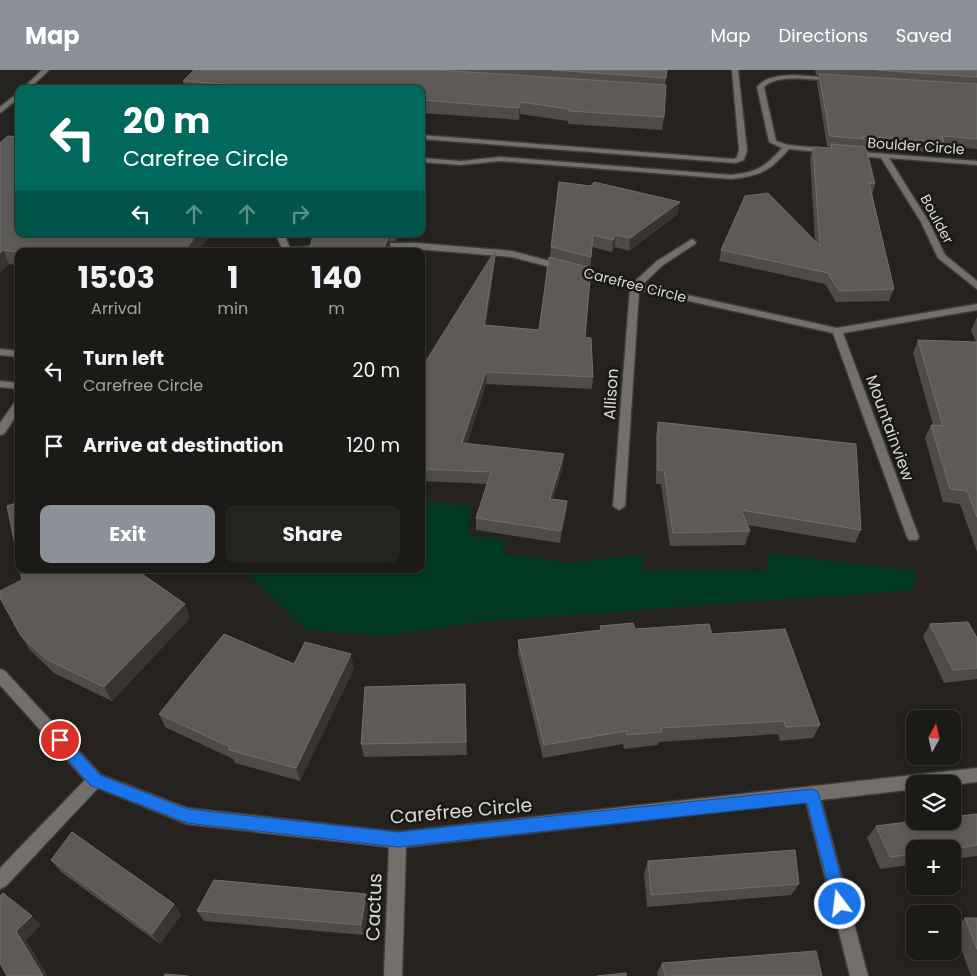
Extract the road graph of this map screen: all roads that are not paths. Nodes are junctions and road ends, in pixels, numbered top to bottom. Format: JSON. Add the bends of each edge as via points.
{"nodes":[{"id":1,"x":46,"y":70,"type":"edge"},
{"id":2,"x":735,"y":70,"type":"edge"},
{"id":3,"x":844,"y":81,"type":"edge"},
{"id":4,"x":29,"y":85,"type":"edge"},
{"id":5,"x":15,"y":98,"type":"edge"},
{"id":6,"x":3,"y":108,"type":"edge"},
{"id":7,"x":425,"y":137,"type":"edge"},
{"id":8,"x":787,"y":147,"type":"junction"},
{"id":9,"x":836,"y":152,"type":"edge"},
{"id":10,"x":845,"y":152,"type":"edge"},
{"id":11,"x":884,"y":156,"type":"junction"},
{"id":12,"x":425,"y":160,"type":"edge"},
{"id":13,"x":977,"y":163,"type":"edge"},
{"id":14,"x":692,"y":242,"type":"dead end"},
{"id":15,"x":362,"y":246,"type":"edge"},
{"id":16,"x":335,"y":247,"type":"edge"},
{"id":17,"x":324,"y":248,"type":"edge"},
{"id":18,"x":416,"y":248,"type":"edge"},
{"id":19,"x":425,"y":249,"type":"edge"},
{"id":20,"x":635,"y":286,"type":"junction"},
{"id":21,"x":977,"y":286,"type":"edge"},
{"id":22,"x":977,"y":307,"type":"edge"},
{"id":23,"x":837,"y":331,"type":"junction"},
{"id":24,"x":0,"y":352,"type":"edge"},
{"id":25,"x":15,"y":354,"type":"edge"},
{"id":26,"x":0,"y":384,"type":"edge"},
{"id":27,"x":15,"y":386,"type":"edge"},
{"id":28,"x":15,"y":410,"type":"edge"},
{"id":29,"x":0,"y":431,"type":"edge"},
{"id":30,"x":619,"y":506,"type":"dead end"},
{"id":31,"x":913,"y":537,"type":"dead end"},
{"id":32,"x":0,"y":675,"type":"edge"},
{"id":33,"x":977,"y":775,"type":"edge"},
{"id":34,"x":95,"y":780,"type":"junction"},
{"id":35,"x":812,"y":795,"type":"junction"},
{"id":36,"x":398,"y":840,"type":"junction"},
{"id":37,"x":0,"y":880,"type":"edge"},
{"id":38,"x":393,"y":976,"type":"edge"},
{"id":39,"x":860,"y":976,"type":"edge"}],
"edges":[{"from":1,"to":4,"type":"street"},
{"from":2,"to":7,"type":"street","via":[[743,150],[741,158],[735,161]]},
{"from":3,"to":8,"type":"street","via":[[784,77],[762,83],[760,87],[773,142]]},
{"from":5,"to":6,"type":"street"},
{"from":8,"to":9,"type":"street"},
{"from":8,"to":12,"type":"street","via":[[766,170],[732,177],[500,160],[461,163]]},
{"from":10,"to":11,"type":"street","name":"Boulder Circle"},
{"from":11,"to":13,"type":"street","name":"Boulder Circle"},
{"from":11,"to":21,"type":"street","name":"Boulder","via":[[925,222],[941,256]]},
{"from":14,"to":20,"type":"street","via":[[660,263]]},
{"from":15,"to":18,"type":"street","name":"Carefree Circle"},
{"from":16,"to":17,"type":"street"},
{"from":19,"to":20,"type":"street","name":"Carefree Circle","via":[[512,254]]},
{"from":20,"to":23,"type":"street","name":"Carefree Circle"},
{"from":20,"to":30,"type":"street","name":"Allison"},
{"from":22,"to":23,"type":"street","name":"Carefree Circle"},
{"from":23,"to":31,"type":"street","name":"Mountainview"},
{"from":24,"to":25,"type":"street"},
{"from":26,"to":27,"type":"street"},
{"from":28,"to":29,"type":"street"},
{"from":32,"to":34,"type":"street","name":"Carefree Circle"},
{"from":33,"to":35,"type":"street","name":"Carefree Circle"},
{"from":34,"to":36,"type":"street","name":"Carefree Circle","via":[[187,816]]},
{"from":34,"to":37,"type":"street"},
{"from":35,"to":36,"type":"street","name":"Carefree Circle"},
{"from":35,"to":39,"type":"street"},
{"from":36,"to":38,"type":"street","name":"Cactus"}]}
